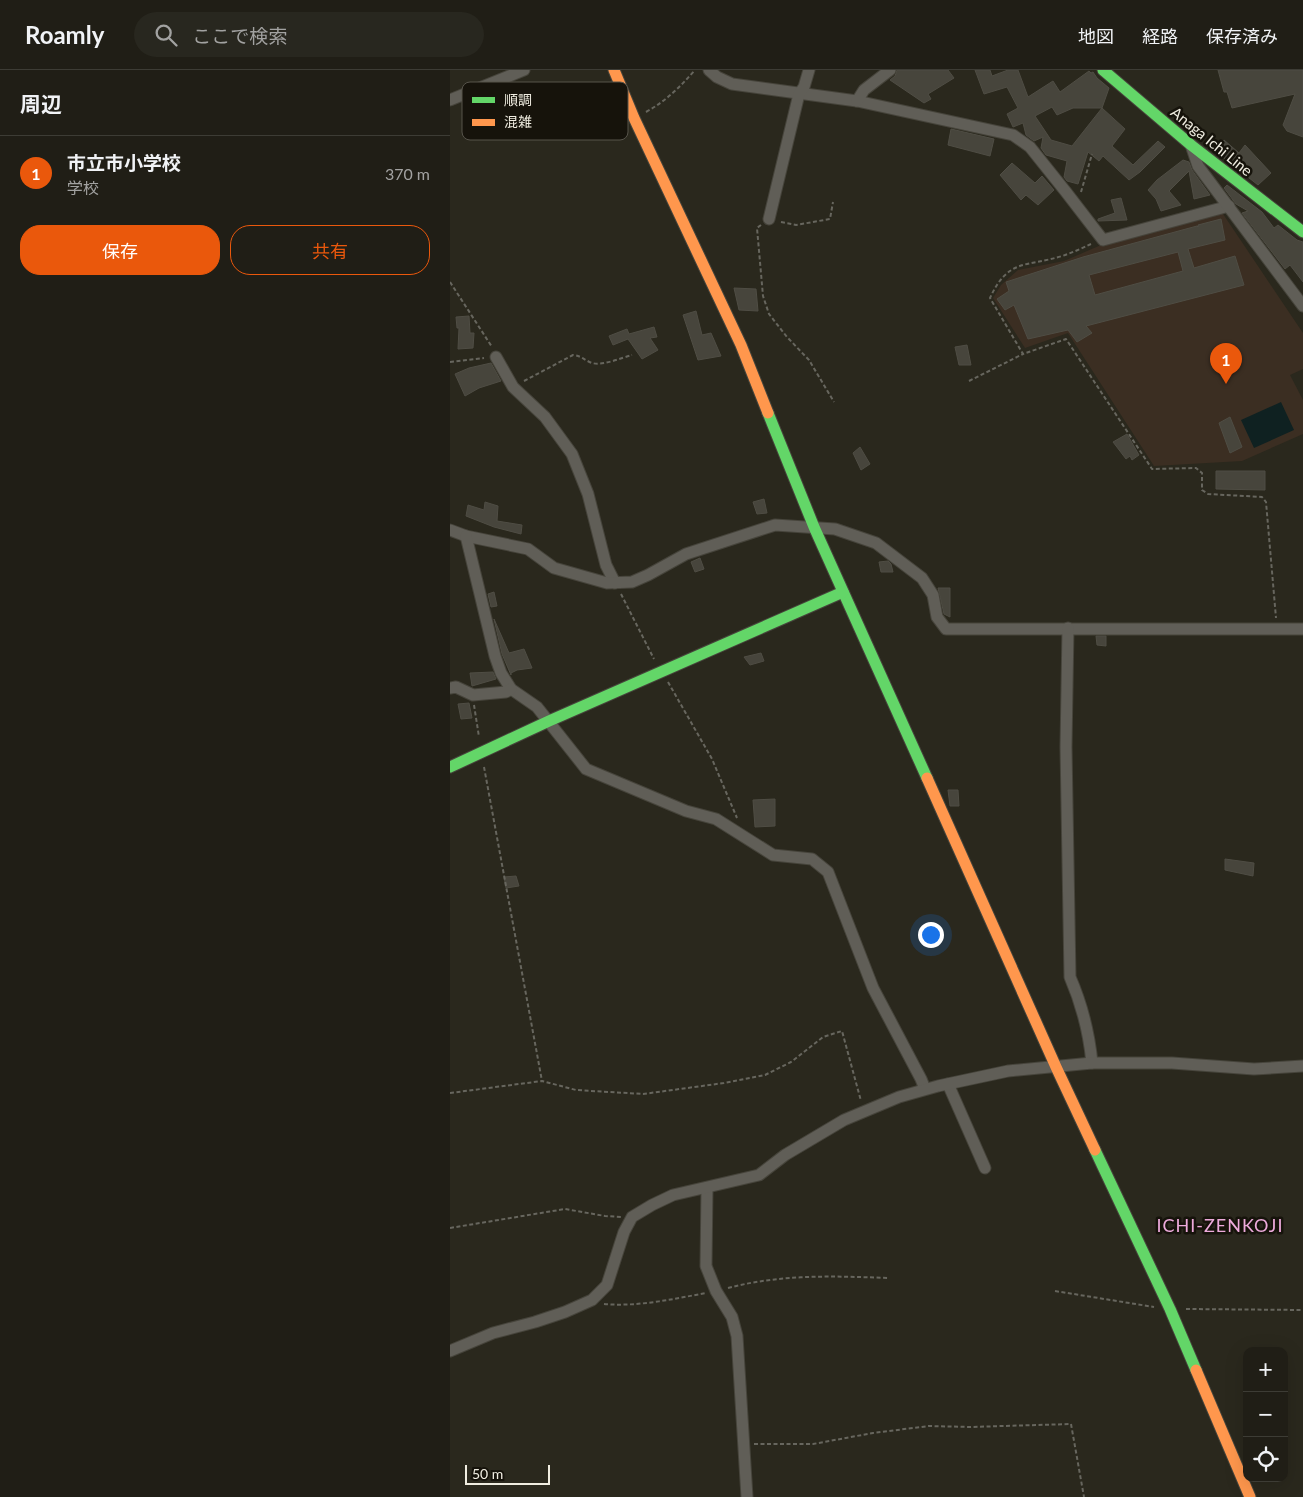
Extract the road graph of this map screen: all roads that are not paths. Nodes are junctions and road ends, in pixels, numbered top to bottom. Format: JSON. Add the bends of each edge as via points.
{"nodes":[{"id":1,"x":524,"y":70,"type":"edge"},
{"id":2,"x":614,"y":70,"type":"edge"},
{"id":3,"x":709,"y":70,"type":"edge"},
{"id":4,"x":809,"y":70,"type":"edge"},
{"id":5,"x":890,"y":70,"type":"edge"},
{"id":6,"x":1103,"y":70,"type":"edge"},
{"id":7,"x":494,"y":82,"type":"edge"},
{"id":8,"x":619,"y":82,"type":"edge"},
{"id":9,"x":800,"y":94,"type":"junction"},
{"id":10,"x":462,"y":95,"type":"edge"},
{"id":11,"x":450,"y":100,"type":"edge"},
{"id":12,"x":856,"y":101,"type":"junction"},
{"id":13,"x":628,"y":104,"type":"edge"},
{"id":14,"x":1191,"y":145,"type":"junction"},
{"id":15,"x":1229,"y":206,"type":"junction"},
{"id":16,"x":769,"y":219,"type":"road end"},
{"id":17,"x":1303,"y":232,"type":"edge"},
{"id":18,"x":1303,"y":306,"type":"edge"},
{"id":19,"x":496,"y":357,"type":"road end"},
{"id":20,"x":814,"y":528,"type":"junction"},
{"id":21,"x":450,"y":530,"type":"edge"},
{"id":22,"x":466,"y":536,"type":"junction"},
{"id":23,"x":615,"y":583,"type":"junction"},
{"id":24,"x":843,"y":592,"type":"junction"},
{"id":25,"x":1068,"y":628,"type":"junction"},
{"id":26,"x":1303,"y":629,"type":"edge"},
{"id":27,"x":450,"y":688,"type":"edge"},
{"id":28,"x":511,"y":689,"type":"junction"},
{"id":29,"x":549,"y":721,"type":"junction"},
{"id":30,"x":450,"y":767,"type":"edge"},
{"id":31,"x":1092,"y":1064,"type":"junction"},
{"id":32,"x":1303,"y":1066,"type":"edge"},
{"id":33,"x":1056,"y":1067,"type":"junction"},
{"id":34,"x":948,"y":1084,"type":"junction"},
{"id":35,"x":925,"y":1090,"type":"junction"},
{"id":36,"x":986,"y":1168,"type":"dead end"},
{"id":37,"x":707,"y":1188,"type":"junction"},
{"id":38,"x":450,"y":1351,"type":"edge"},
{"id":39,"x":747,"y":1497,"type":"edge"},
{"id":40,"x":1250,"y":1497,"type":"edge"}],
"edges":[{"from":1,"to":7,"type":"street"},
{"from":2,"to":8,"type":"street"},
{"from":3,"to":9,"type":"street","via":[[732,84]]},
{"from":4,"to":9,"type":"street"},
{"from":5,"to":12,"type":"street","via":[[864,90]]},
{"from":6,"to":14,"type":"street","name":"Anaga Ichi Line"},
{"from":9,"to":12,"type":"street"},
{"from":9,"to":16,"type":"street"},
{"from":10,"to":11,"type":"street"},
{"from":12,"to":15,"type":"street","via":[[1013,135],[1030,147],[1103,240]]},
{"from":13,"to":20,"type":"street","via":[[741,345]]},
{"from":14,"to":15,"type":"street","via":[[1198,166]]},
{"from":14,"to":17,"type":"street","name":"Anaga Ichi Line"},
{"from":15,"to":18,"type":"street"},
{"from":19,"to":23,"type":"street","via":[[513,387],[545,417],[572,454],[588,494],[606,565]]},
{"from":20,"to":23,"type":"street","via":[[775,525],[686,554],[632,582]]},
{"from":20,"to":24,"type":"street"},
{"from":20,"to":25,"type":"street","via":[[842,530],[876,543],[922,578],[933,595],[937,617],[946,629]]},
{"from":21,"to":22,"type":"street"},
{"from":22,"to":23,"type":"street","via":[[528,549],[554,568]]},
{"from":22,"to":28,"type":"street","via":[[495,656]]},
{"from":24,"to":29,"type":"street"},
{"from":24,"to":33,"type":"street"},
{"from":25,"to":26,"type":"street"},
{"from":25,"to":31,"type":"street","via":[[1066,748],[1070,977],[1081,1003]]},
{"from":27,"to":28,"type":"street","via":[[456,686],[473,695]]},
{"from":28,"to":29,"type":"street"},
{"from":29,"to":30,"type":"street"},
{"from":29,"to":35,"type":"street","via":[[586,769],[716,819],[774,855],[812,859],[828,872],[873,988]]},
{"from":31,"to":32,"type":"street","via":[[1172,1063],[1254,1069]]},
{"from":31,"to":33,"type":"street"},
{"from":33,"to":34,"type":"street","via":[[1008,1071]]},
{"from":33,"to":40,"type":"street","via":[[1170,1309]]},
{"from":34,"to":35,"type":"street"},
{"from":34,"to":36,"type":"street"},
{"from":35,"to":37,"type":"street","via":[[844,1120],[785,1155],[759,1175]]},
{"from":37,"to":38,"type":"street","via":[[673,1195],[632,1217],[607,1285],[592,1300]]},
{"from":37,"to":39,"type":"street","via":[[706,1266],[732,1317],[737,1336]]}]}
